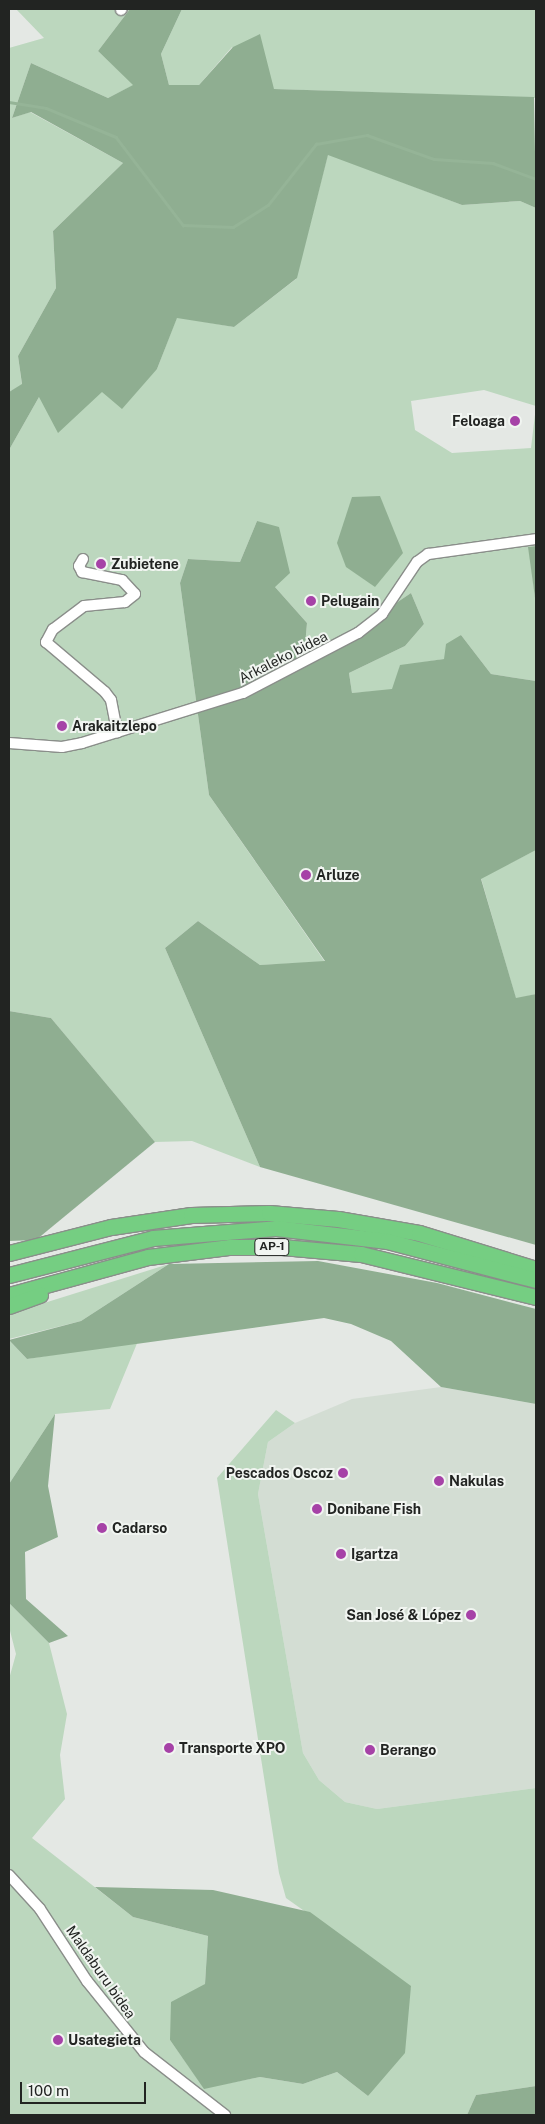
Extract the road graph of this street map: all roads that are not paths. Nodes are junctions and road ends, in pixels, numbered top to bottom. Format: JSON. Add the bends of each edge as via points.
{"nodes":[{"id":1,"x":536,"y":539,"type":"edge"},
{"id":2,"x":83,"y":558,"type":"dead end"},
{"id":3,"x":117,"y":732,"type":"junction"},
{"id":4,"x":9,"y":743,"type":"edge"},
{"id":5,"x":36,"y":1244,"type":"junction"},
{"id":6,"x":9,"y":1246,"type":"edge"},
{"id":7,"x":9,"y":1253,"type":"edge"},
{"id":8,"x":536,"y":1269,"type":"edge"},
{"id":9,"x":76,"y":1274,"type":"junction"},
{"id":10,"x":9,"y":1276,"type":"edge"},
{"id":11,"x":536,"y":1280,"type":"edge"},
{"id":12,"x":9,"y":1294,"type":"edge"},
{"id":13,"x":536,"y":1297,"type":"edge"},
{"id":14,"x":9,"y":1306,"type":"edge"},
{"id":15,"x":9,"y":1874,"type":"edge"},
{"id":16,"x":225,"y":2115,"type":"edge"}],
"edges":[{"from":1,"to":3,"type":"street","name":"Arkaleko bidea","via":[[428,554],[417,562],[382,614],[358,633],[243,693]]},
{"from":2,"to":3,"type":"street","via":[[79,566],[82,572],[122,580],[135,594],[125,602],[84,606],[53,629],[46,642],[105,692],[111,700]]},
{"from":3,"to":4,"type":"street","name":"Arkaleko bidea","via":[[62,747]]},
{"from":5,"to":6,"type":"highway"},
{"from":5,"to":7,"type":"highway"},
{"from":5,"to":8,"type":"highway","via":[[111,1227],[191,1215],[270,1213],[338,1219],[419,1233]]},
{"from":9,"to":12,"type":"highway","number":"AP-1"},
{"from":9,"to":13,"type":"highway","number":"AP-1","via":[[148,1256],[190,1251],[306,1248],[414,1265]]},
{"from":9,"to":14,"type":"highway","via":[[64,1286]]},
{"from":10,"to":11,"type":"highway","number":"AP-1","via":[[153,1238],[276,1228],[387,1241]]},
{"from":15,"to":16,"type":"street","name":"Maldaburu bidea","via":[[40,1908],[87,1981],[144,2052]]}]}
